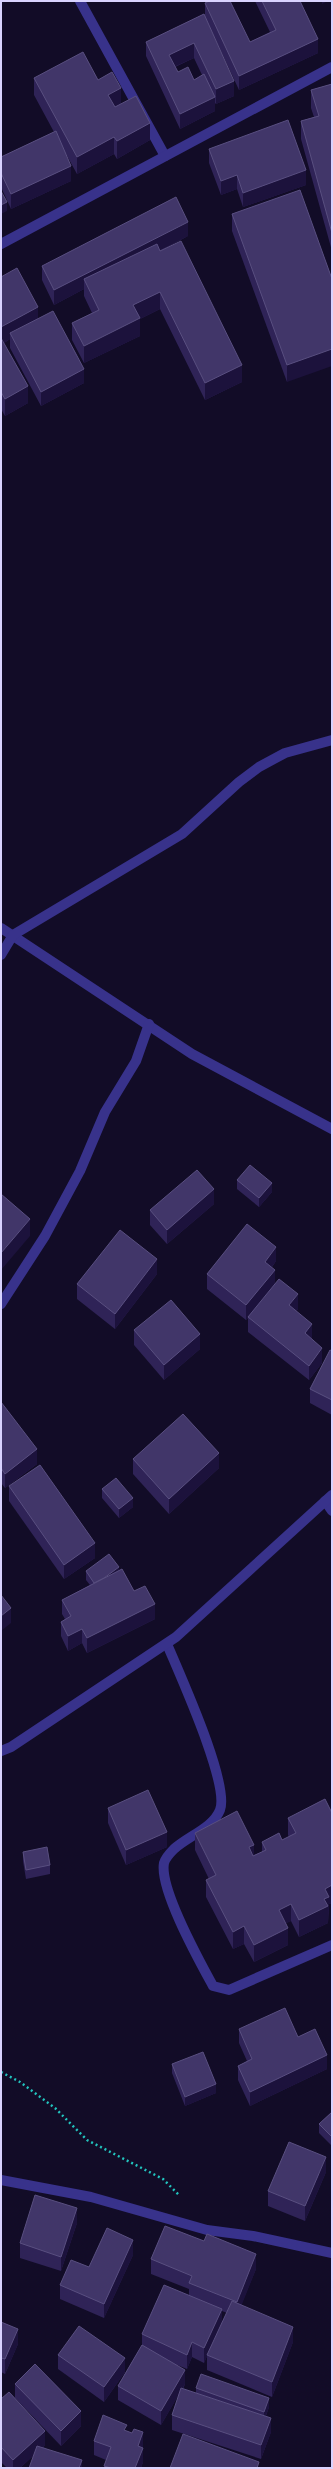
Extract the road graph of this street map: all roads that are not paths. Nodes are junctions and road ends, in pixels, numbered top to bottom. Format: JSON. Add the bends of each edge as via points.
{"nodes":[{"id":1,"x":80,"y":1,"type":"edge"},
{"id":2,"x":332,"y":67,"type":"edge"},
{"id":3,"x":165,"y":156,"type":"junction"},
{"id":4,"x":1,"y":244,"type":"edge"},
{"id":5,"x":332,"y":740,"type":"edge"},
{"id":6,"x":1,"y":928,"type":"edge"},
{"id":7,"x":13,"y":935,"type":"junction"},
{"id":8,"x":1,"y":955,"type":"edge"},
{"id":9,"x":149,"y":1024,"type":"junction"},
{"id":10,"x":332,"y":1129,"type":"edge"},
{"id":11,"x":1,"y":1304,"type":"edge"},
{"id":12,"x":329,"y":1498,"type":"edge"},
{"id":13,"x":332,"y":1511,"type":"edge"},
{"id":14,"x":167,"y":1644,"type":"junction"},
{"id":15,"x":1,"y":1751,"type":"edge"},
{"id":16,"x":332,"y":1945,"type":"edge"},
{"id":17,"x":1,"y":2180,"type":"edge"},
{"id":18,"x":332,"y":2253,"type":"edge"}],
"edges":[{"from":1,"to":3,"type":"street"},
{"from":2,"to":3,"type":"street"},
{"from":3,"to":4,"type":"street"},
{"from":5,"to":7,"type":"street","via":[[285,753],[259,767],[182,834]]},
{"from":6,"to":7,"type":"street"},
{"from":7,"to":8,"type":"street"},
{"from":7,"to":9,"type":"street"},
{"from":9,"to":10,"type":"street","via":[[192,1054]]},
{"from":9,"to":11,"type":"street","via":[[136,1061],[105,1112],[80,1171],[45,1236]]},
{"from":12,"to":13,"type":"street"},
{"from":12,"to":14,"type":"street"},
{"from":14,"to":15,"type":"street","via":[[11,1747]]},
{"from":14,"to":16,"type":"street","via":[[192,1704],[222,1792],[220,1810],[209,1824],[173,1850],[164,1862],[164,1876],[175,1910],[206,1974],[213,1986],[229,1990]]},
{"from":17,"to":18,"type":"street","via":[[91,2198],[207,2230],[253,2236]]}]}
